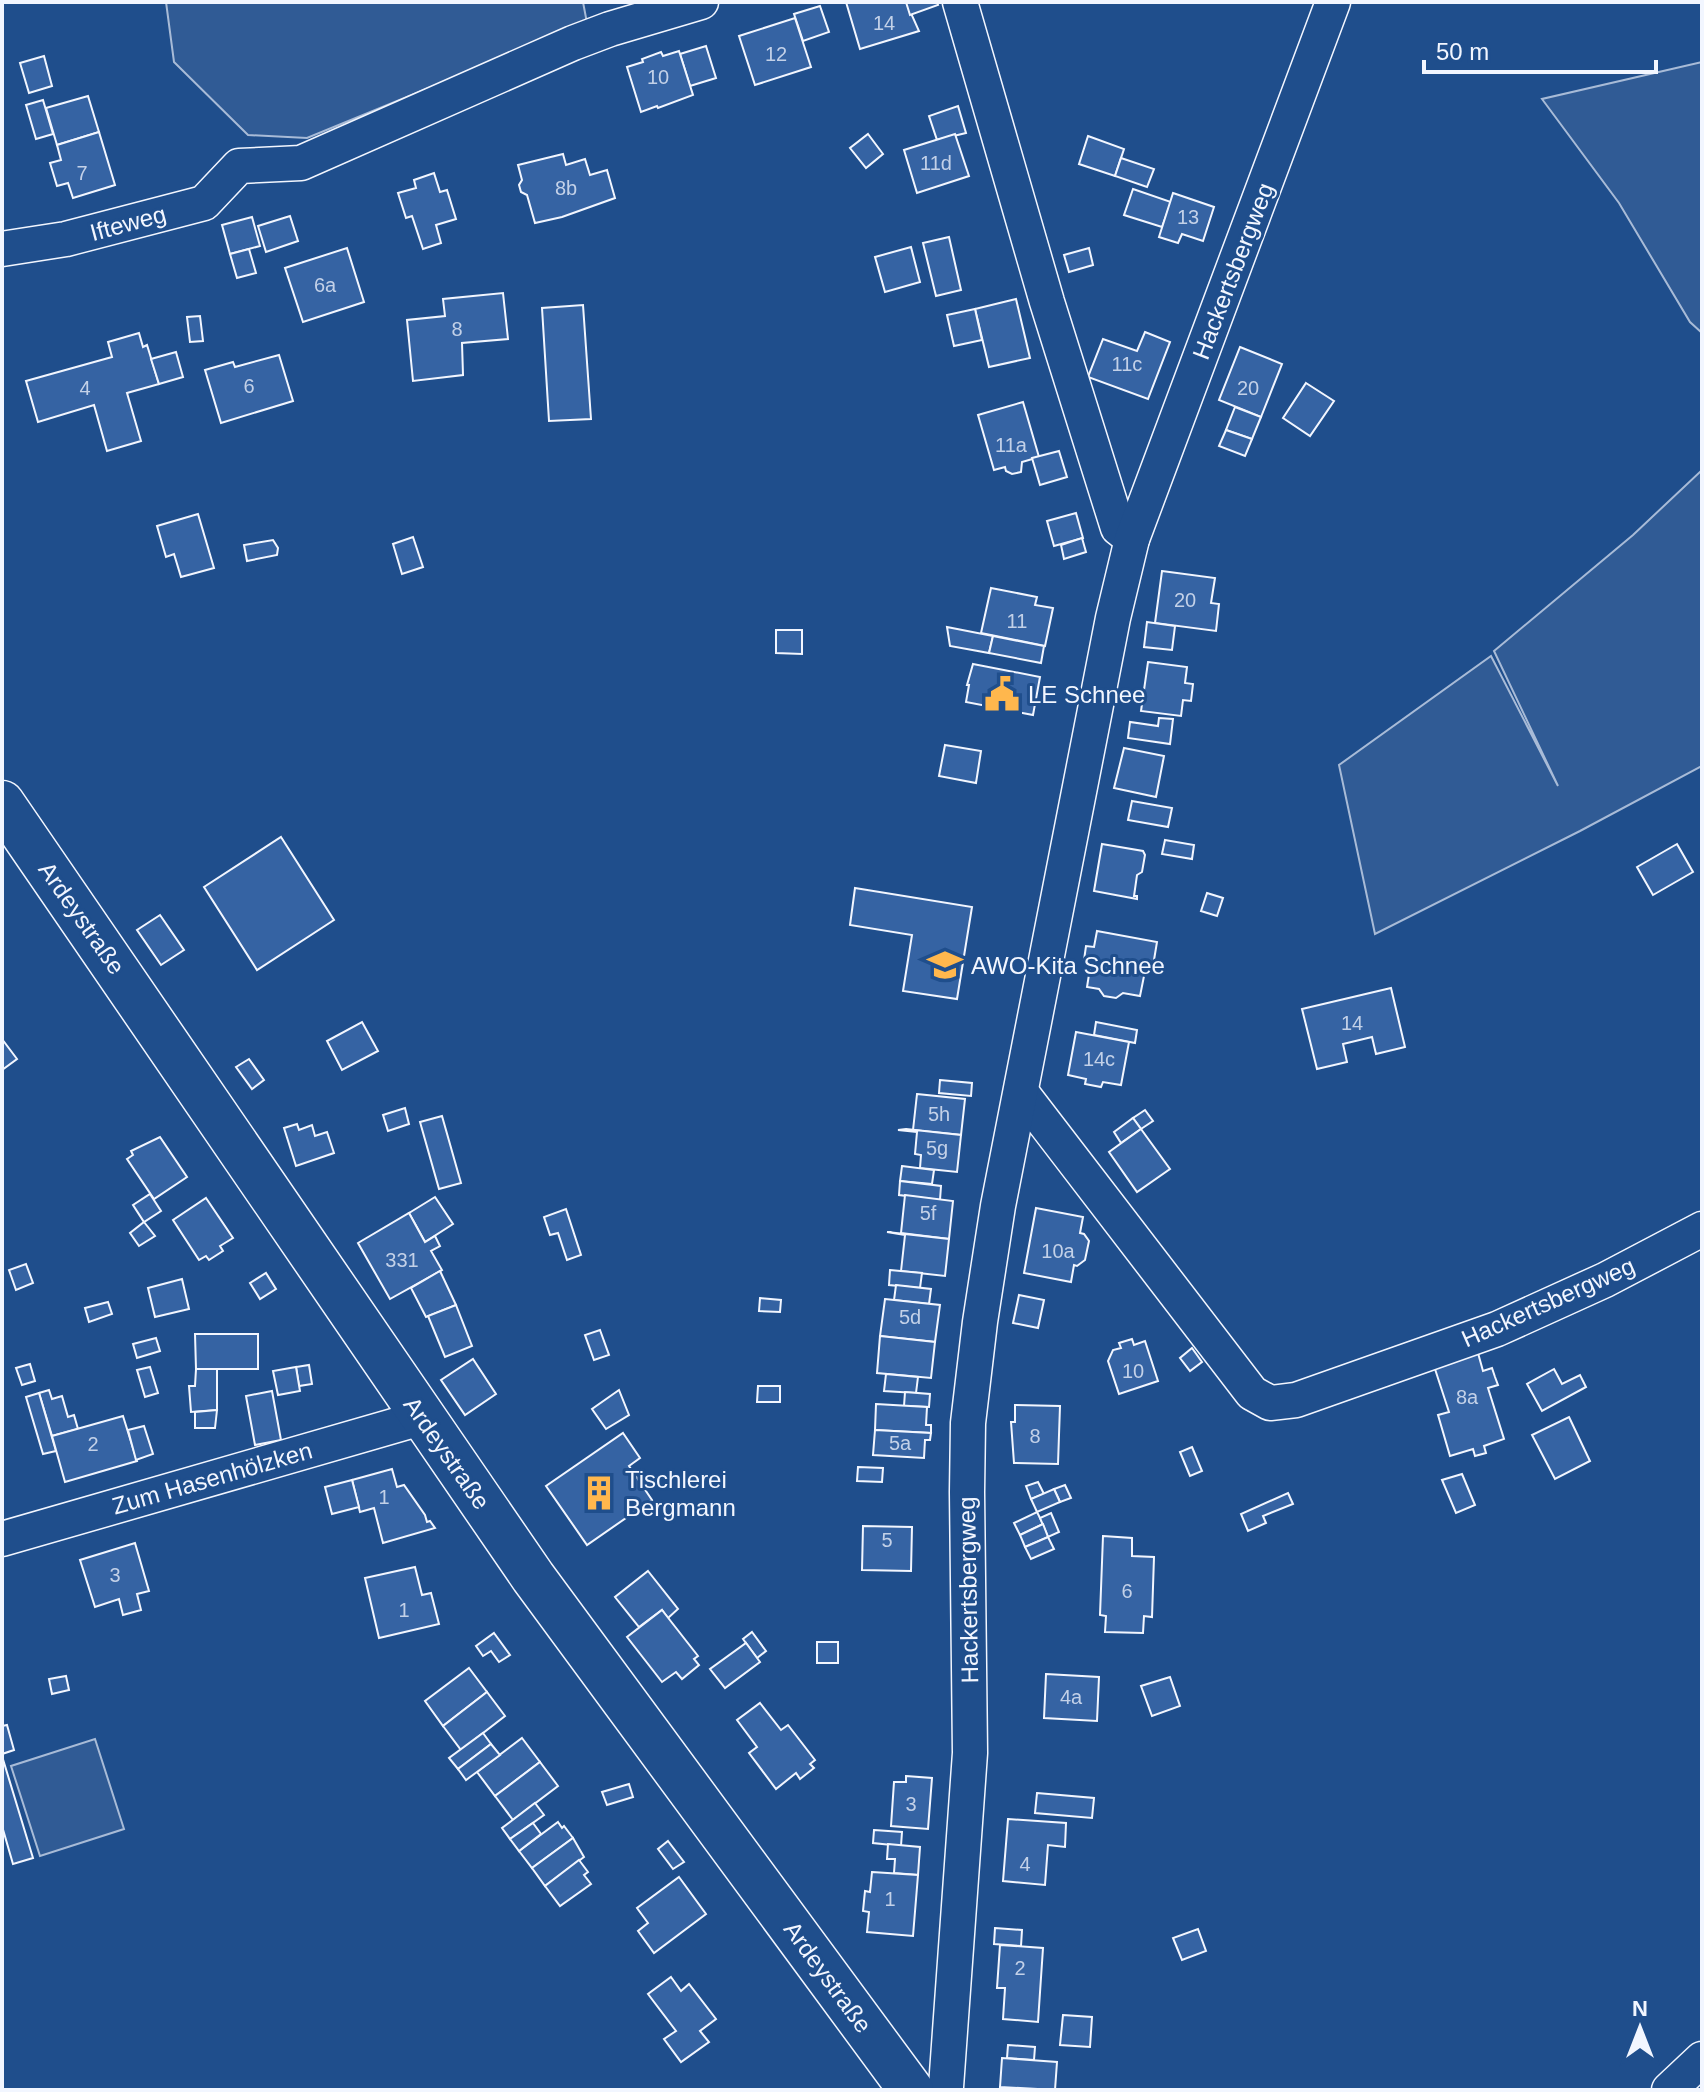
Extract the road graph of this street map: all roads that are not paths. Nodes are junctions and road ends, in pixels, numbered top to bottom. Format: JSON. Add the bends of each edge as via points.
{"nodes":[{"id":1,"x":701,"y":2,"type":"edge"},
{"id":2,"x":960,"y":2,"type":"edge"},
{"id":3,"x":1333,"y":2,"type":"edge"},
{"id":4,"x":2,"y":249,"type":"edge"},
{"id":5,"x":1132,"y":539,"type":"junction"},
{"id":6,"x":2,"y":803,"type":"edge"},
{"id":7,"x":1021,"y":1092,"type":"junction"},
{"id":8,"x":1702,"y":1229,"type":"edge"},
{"id":9,"x":421,"y":1418,"type":"junction"},
{"id":10,"x":2,"y":1539,"type":"edge"},
{"id":11,"x":1702,"y":2059,"type":"edge"},
{"id":12,"x":911,"y":2090,"type":"edge"},
{"id":13,"x":942,"y":2090,"type":"edge"},
{"id":14,"x":1669,"y":2090,"type":"edge"}],
"edges":[{"from":1,"to":4,"type":"street","name":"Ifteweg","via":[[573,43],[301,163],[239,166],[204,203],[66,239]]},
{"from":2,"to":5,"type":"street","via":[[1113,513],[1118,528]]},
{"from":3,"to":5,"type":"street","name":"Hackertsbergweg"},
{"from":5,"to":7,"type":"street","name":"Hackertsbergweg"},
{"from":6,"to":9,"type":"main road","name":"Ardeystraße"},
{"from":7,"to":8,"type":"street","name":"Hackertsbergweg","via":[[1252,1393],[1270,1403],[1296,1400],[1497,1329]]},
{"from":7,"to":13,"type":"street","name":"Hackertsbergweg","via":[[982,1308],[968,1423],[970,1753]]},
{"from":9,"to":10,"type":"street","name":"Zum Hasenhölzken"},
{"from":9,"to":12,"type":"main road","name":"Ardeystraße"},
{"from":11,"to":14,"type":"street"}]}
